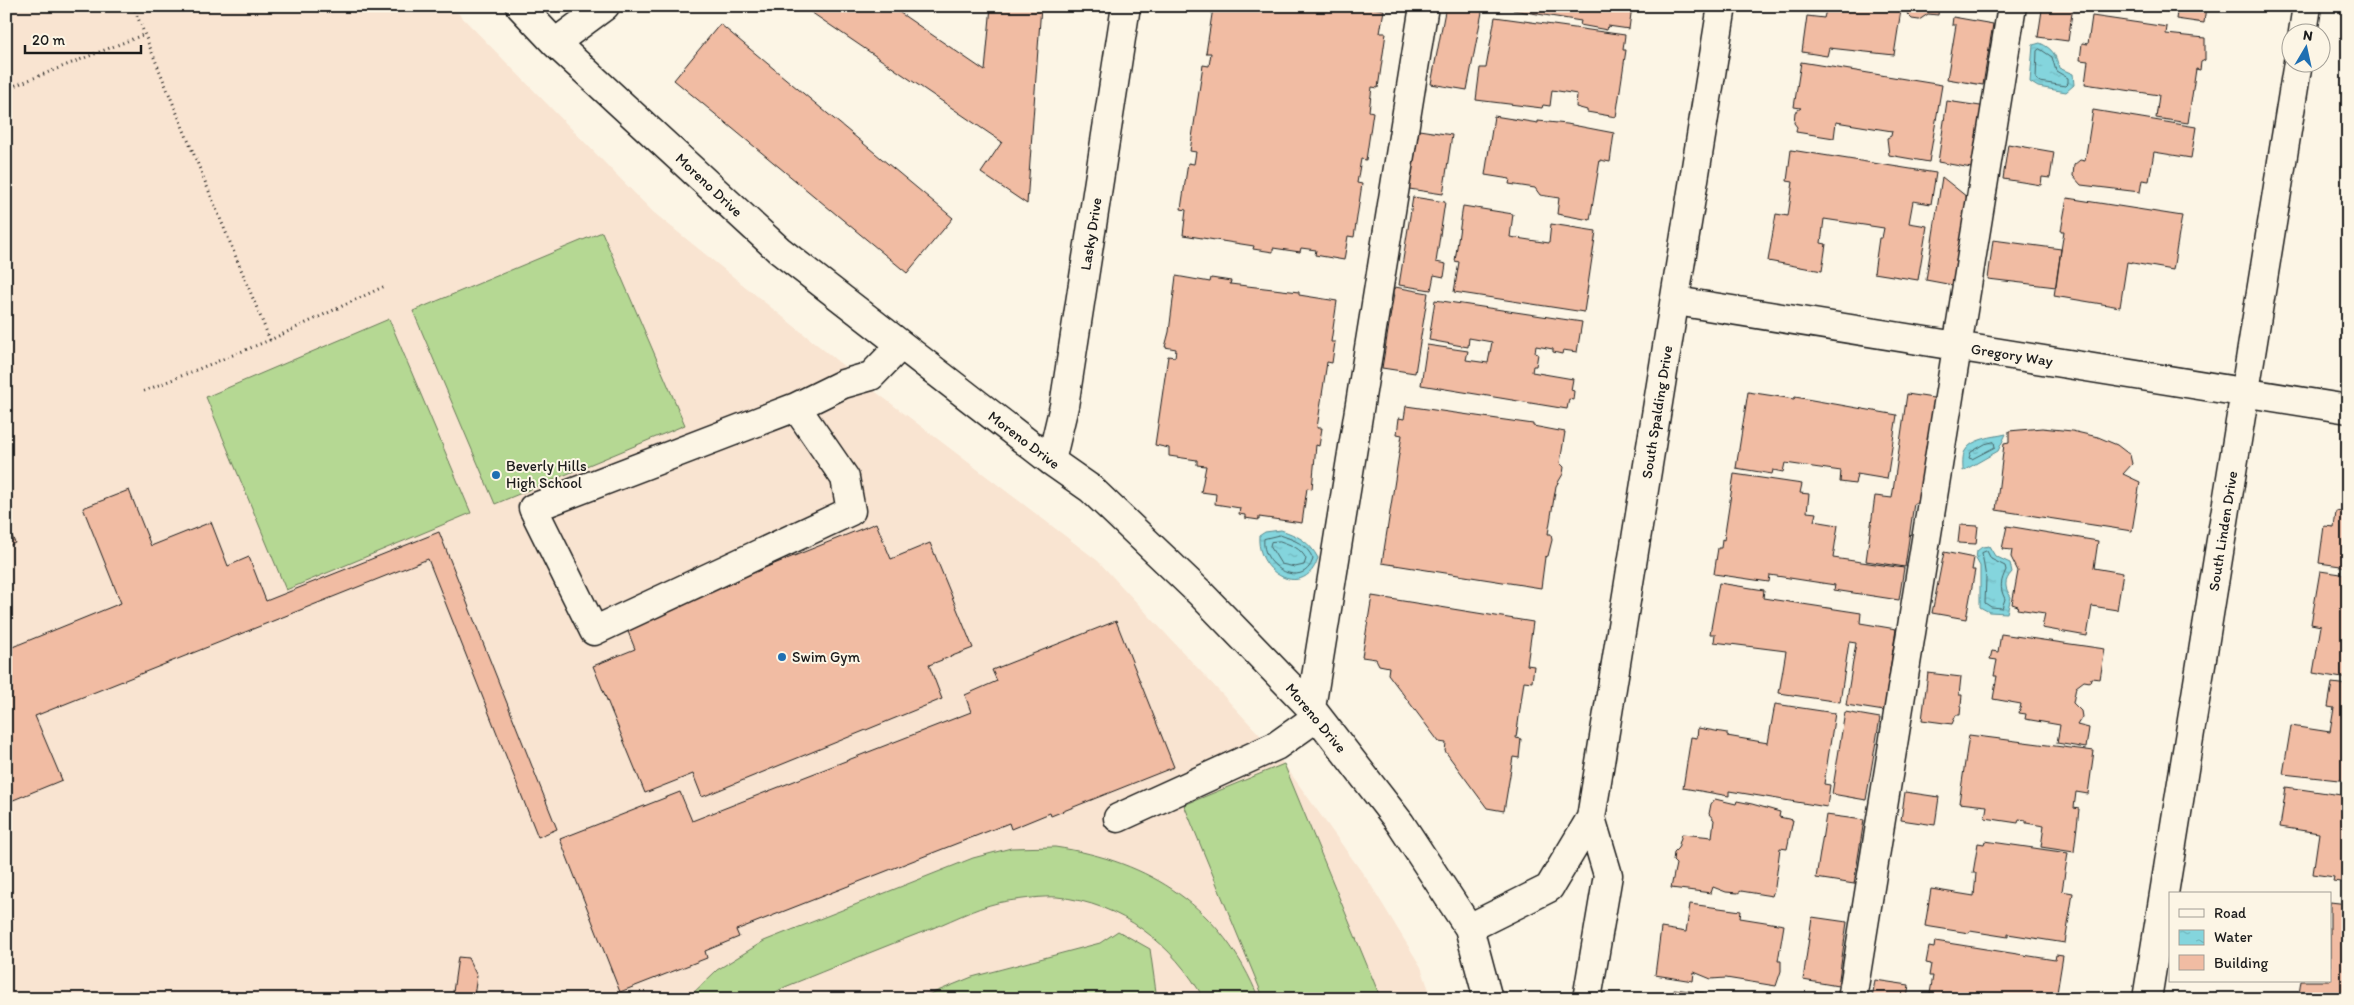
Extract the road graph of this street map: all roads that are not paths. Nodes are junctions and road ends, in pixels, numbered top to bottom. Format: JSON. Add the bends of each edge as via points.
{"nodes":[{"id":1,"x":520,"y":6,"type":"edge"},
{"id":2,"x":606,"y":6,"type":"edge"},
{"id":3,"x":1126,"y":6,"type":"edge"},
{"id":4,"x":1424,"y":6,"type":"edge"},
{"id":5,"x":1722,"y":6,"type":"edge"},
{"id":6,"x":2012,"y":6,"type":"edge"},
{"id":7,"x":2307,"y":6,"type":"edge"},
{"id":8,"x":2305,"y":22,"type":"edge"},
{"id":9,"x":555,"y":43,"type":"junction"},
{"id":10,"x":2296,"y":72,"type":"edge"},
{"id":11,"x":1676,"y":301,"type":"junction"},
{"id":12,"x":901,"y":345,"type":"junction"},
{"id":13,"x":1958,"y":347,"type":"junction"},
{"id":14,"x":2245,"y":393,"type":"junction"},
{"id":15,"x":796,"y":407,"type":"junction"},
{"id":16,"x":2348,"y":409,"type":"edge"},
{"id":17,"x":1051,"y":461,"type":"junction"},
{"id":18,"x":1314,"y":712,"type":"junction"},
{"id":19,"x":1118,"y":818,"type":"dead end"},
{"id":20,"x":1591,"y":818,"type":"junction"},
{"id":21,"x":1469,"y":928,"type":"junction"},
{"id":22,"x":1488,"y":999,"type":"edge"},
{"id":23,"x":1587,"y":999,"type":"edge"},
{"id":24,"x":1852,"y":999,"type":"edge"},
{"id":25,"x":2148,"y":999,"type":"edge"}],
"edges":[{"from":1,"to":9,"type":"street","name":"Moreno Drive"},
{"from":2,"to":9,"type":"street"},
{"from":3,"to":17,"type":"street","name":"Lasky Drive","via":[[1064,406]]},
{"from":4,"to":18,"type":"street"},
{"from":5,"to":11,"type":"street","name":"South Spalding Drive"},
{"from":6,"to":13,"type":"street"},
{"from":7,"to":8,"type":"street"},
{"from":9,"to":12,"type":"street","name":"Moreno Drive","via":[[779,250]]},
{"from":10,"to":14,"type":"street","name":"South Linden Drive"},
{"from":11,"to":13,"type":"street","name":"Gregory Way"},
{"from":11,"to":20,"type":"street","name":"South Spalding Drive"},
{"from":12,"to":15,"type":"street","via":[[871,376],[842,384]]},
{"from":12,"to":17,"type":"street","name":"Moreno Drive"},
{"from":13,"to":14,"type":"street","name":"Gregory Way"},
{"from":13,"to":24,"type":"street"},
{"from":14,"to":16,"type":"street","name":"Gregory Way"},
{"from":14,"to":25,"type":"street","name":"South Linden Drive"},
{"from":15,"to":15,"type":"street","via":[[532,508],[594,631],[851,511],[845,478]]},
{"from":17,"to":18,"type":"street","name":"Moreno Drive","via":[[1091,489],[1199,592]]},
{"from":18,"to":19,"type":"street","via":[[1276,746]]},
{"from":18,"to":21,"type":"street","name":"Moreno Drive","via":[[1400,823]]},
{"from":20,"to":21,"type":"street","name":"South Spalding Drive","via":[[1549,888]]},
{"from":20,"to":23,"type":"street","name":"South Spalding Drive","via":[[1608,875]]},
{"from":21,"to":22,"type":"street"}]}
